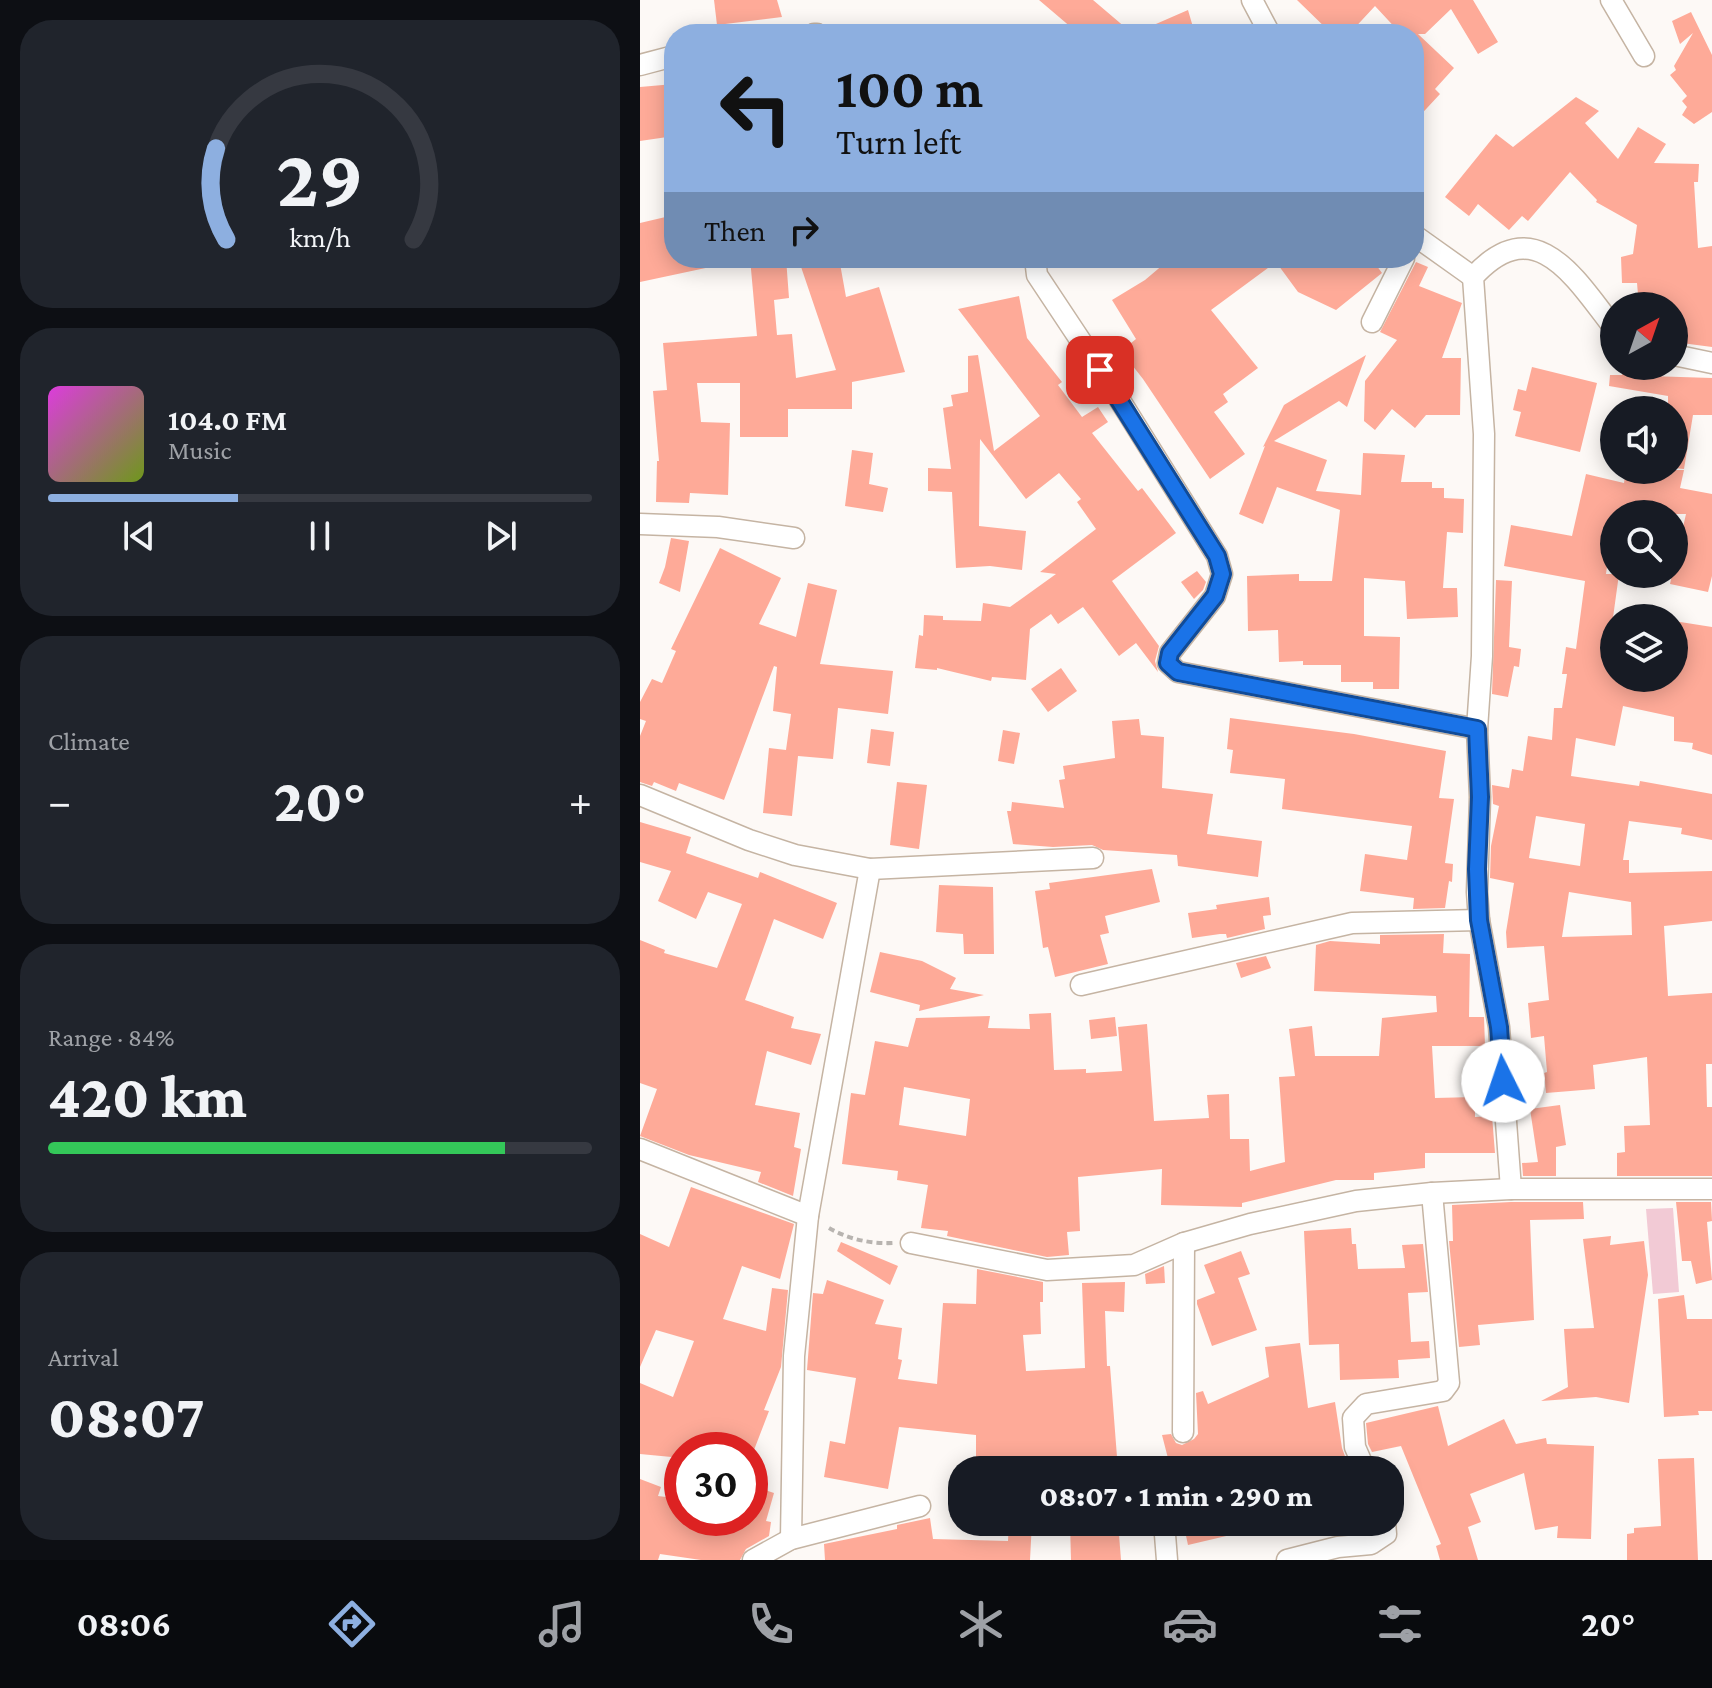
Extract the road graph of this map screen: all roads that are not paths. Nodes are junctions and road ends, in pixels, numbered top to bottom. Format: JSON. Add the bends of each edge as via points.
{"nodes":[{"id":1,"x":1252,"y":0,"type":"edge"},
{"id":2,"x":1268,"y":0,"type":"edge"},
{"id":3,"x":1611,"y":0,"type":"edge"},
{"id":4,"x":1266,"y":24,"type":"edge"},
{"id":5,"x":1271,"y":24,"type":"edge"},
{"id":6,"x":1644,"y":56,"type":"dead end"},
{"id":7,"x":664,"y":59,"type":"edge"},
{"id":8,"x":640,"y":65,"type":"edge"},
{"id":9,"x":1424,"y":243,"type":"edge"},
{"id":10,"x":1036,"y":268,"type":"edge"},
{"id":11,"x":1399,"y":268,"type":"edge"},
{"id":12,"x":1473,"y":277,"type":"junction"},
{"id":13,"x":1600,"y":312,"type":"edge"},
{"id":14,"x":1372,"y":322,"type":"dead end"},
{"id":15,"x":1688,"y":358,"type":"edge"},
{"id":16,"x":1712,"y":363,"type":"edge"},
{"id":17,"x":640,"y":524,"type":"edge"},
{"id":18,"x":794,"y":538,"type":"dead end"},
{"id":19,"x":1477,"y":729,"type":"junction"},
{"id":20,"x":640,"y":795,"type":"edge"},
{"id":21,"x":1093,"y":858,"type":"dead end"},
{"id":22,"x":870,"y":869,"type":"junction"},
{"id":23,"x":1479,"y":920,"type":"junction"},
{"id":24,"x":1081,"y":985,"type":"dead end"},
{"id":25,"x":640,"y":1149,"type":"edge"},
{"id":26,"x":1511,"y":1189,"type":"junction"},
{"id":27,"x":1712,"y":1189,"type":"edge"},
{"id":28,"x":1432,"y":1193,"type":"junction"},
{"id":29,"x":808,"y":1216,"type":"junction"},
{"id":30,"x":911,"y":1243,"type":"road end"},
{"id":31,"x":1184,"y":1243,"type":"junction"},
{"id":32,"x":1183,"y":1432,"type":"dead end"},
{"id":33,"x":1359,"y":1456,"type":"edge"},
{"id":34,"x":920,"y":1506,"type":"dead end"},
{"id":35,"x":1165,"y":1536,"type":"edge"},
{"id":36,"x":1383,"y":1536,"type":"edge"},
{"id":37,"x":791,"y":1539,"type":"junction"},
{"id":38,"x":753,"y":1560,"type":"edge"},
{"id":39,"x":1167,"y":1560,"type":"edge"},
{"id":40,"x":1287,"y":1560,"type":"edge"}],
"edges":[{"from":1,"to":4,"type":"street"},
{"from":2,"to":5,"type":"street"},
{"from":3,"to":6,"type":"street"},
{"from":7,"to":8,"type":"street"},
{"from":9,"to":12,"type":"street"},
{"from":10,"to":19,"type":"street","via":[[1217,556],[1222,574],[1215,596],[1170,653],[1168,663],[1178,672]]},
{"from":11,"to":14,"type":"street"},
{"from":12,"to":13,"type":"street","via":[[1488,261],[1529,247],[1550,255]]},
{"from":12,"to":19,"type":"street","via":[[1484,434]]},
{"from":15,"to":16,"type":"street"},
{"from":17,"to":18,"type":"street","via":[[718,527]]},
{"from":19,"to":23,"type":"street"},
{"from":20,"to":22,"type":"street","via":[[795,855]]},
{"from":21,"to":22,"type":"street"},
{"from":22,"to":29,"type":"street"},
{"from":23,"to":24,"type":"street","via":[[1352,923]]},
{"from":23,"to":26,"type":"street","via":[[1499,1027]]},
{"from":25,"to":29,"type":"street"},
{"from":26,"to":27,"type":"street"},
{"from":26,"to":28,"type":"street"},
{"from":28,"to":31,"type":"street","via":[[1356,1201]]},
{"from":28,"to":33,"type":"street","via":[[1449,1383],[1443,1391],[1366,1404],[1353,1418]]},
{"from":29,"to":37,"type":"street","via":[[794,1356]]},
{"from":30,"to":31,"type":"street","via":[[1047,1270],[1134,1265]]},
{"from":31,"to":32,"type":"street"},
{"from":34,"to":37,"type":"street"},
{"from":35,"to":39,"type":"street"},
{"from":36,"to":40,"type":"street","via":[[1371,1544]]},
{"from":37,"to":38,"type":"street"}]}
